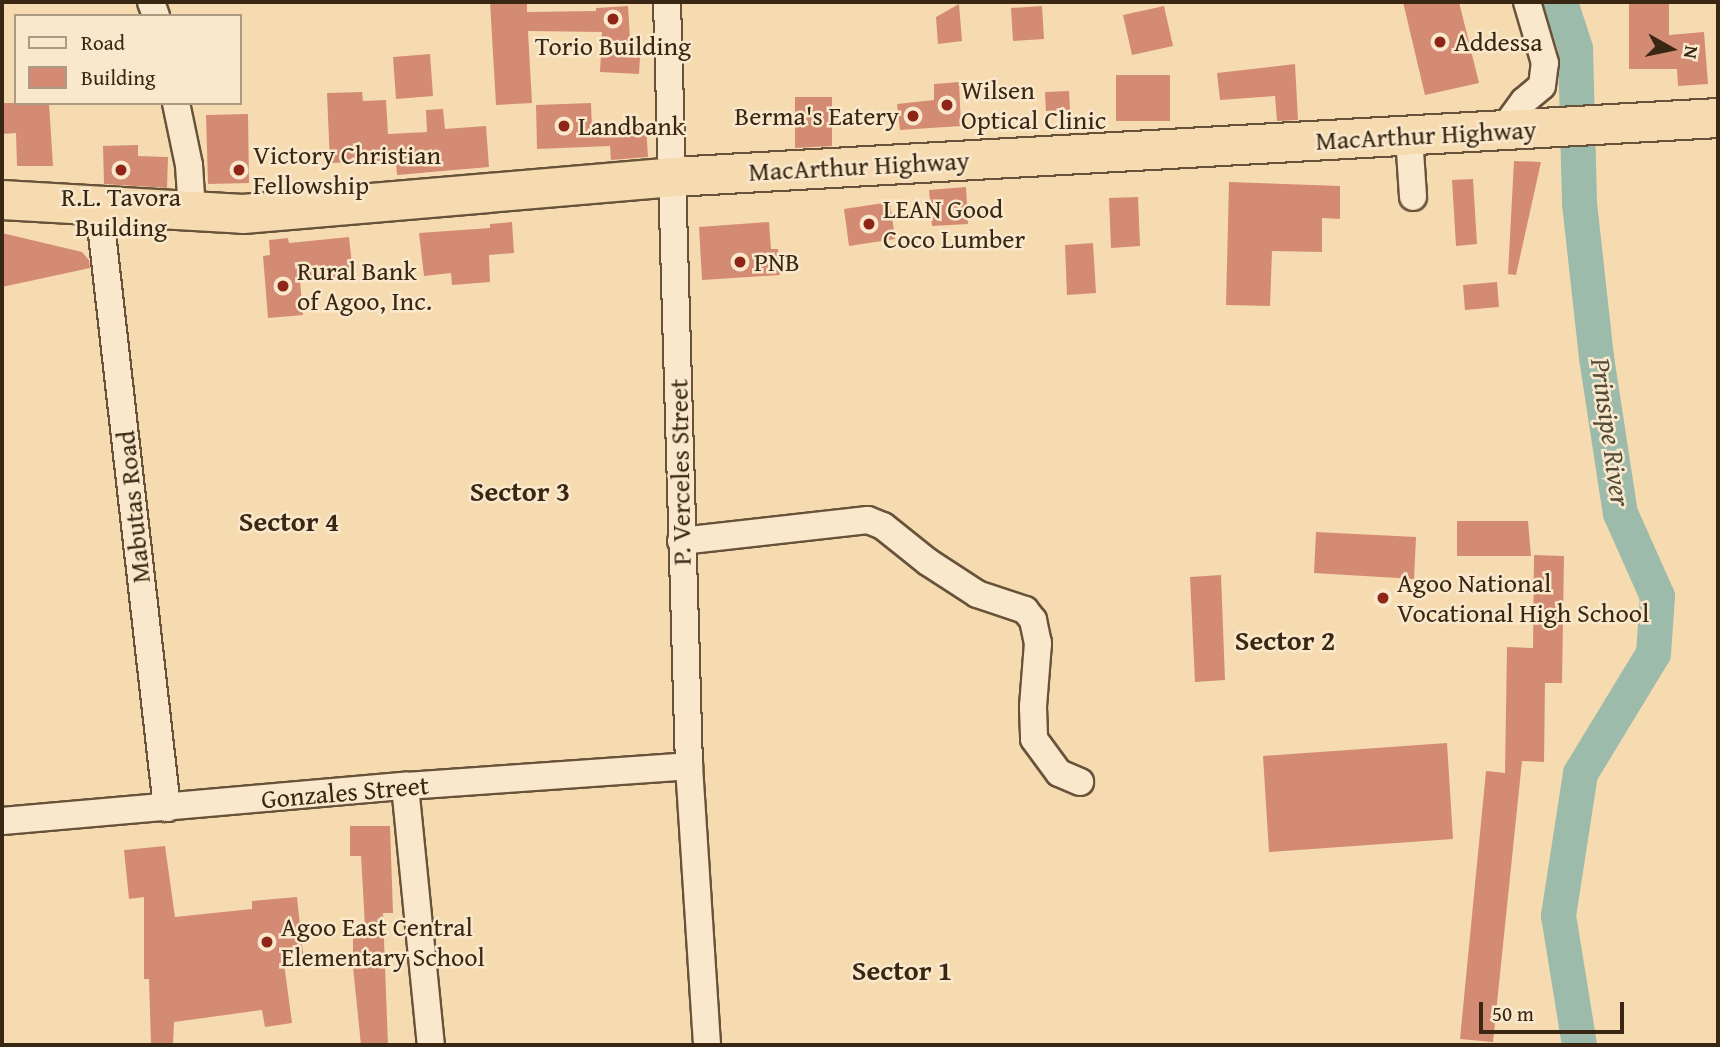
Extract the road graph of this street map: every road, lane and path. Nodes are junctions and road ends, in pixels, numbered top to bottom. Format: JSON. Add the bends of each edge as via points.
{"nodes":[{"id":1,"x":667,"y":2,"type":"edge"},
{"id":2,"x":1527,"y":2,"type":"edge"},
{"id":3,"x":176,"y":105,"type":"edge"},
{"id":4,"x":1715,"y":119,"type":"edge"},
{"id":5,"x":1516,"y":130,"type":"junction"},
{"id":6,"x":1409,"y":136,"type":"junction"},
{"id":7,"x":673,"y":177,"type":"junction"},
{"id":8,"x":1413,"y":197,"type":"dead end"},
{"id":9,"x":2,"y":200,"type":"edge"},
{"id":10,"x":99,"y":207,"type":"junction"},
{"id":11,"x":192,"y":212,"type":"junction"},
{"id":12,"x":681,"y":541,"type":"junction"},
{"id":13,"x":689,"y":766,"type":"junction"},
{"id":14,"x":1080,"y":782,"type":"dead end"},
{"id":15,"x":405,"y":786,"type":"junction"},
{"id":16,"x":167,"y":807,"type":"junction"},
{"id":17,"x":2,"y":821,"type":"edge"},
{"id":18,"x":431,"y":1045,"type":"edge"},
{"id":19,"x":707,"y":1045,"type":"edge"}],
"edges":[{"from":1,"to":7,"type":"street","name":"P. Verceles Street"},
{"from":2,"to":5,"type":"street","via":[[1545,63],[1542,86],[1524,101]]},
{"from":3,"to":11,"type":"street","via":[[189,165]]},
{"from":4,"to":5,"type":"highway","name":"MacArthur Highway"},
{"from":5,"to":6,"type":"highway","name":"MacArthur Highway"},
{"from":6,"to":7,"type":"highway","name":"MacArthur Highway"},
{"from":6,"to":8,"type":"street"},
{"from":7,"to":11,"type":"highway","name":"MacArthur Highway","via":[[243,214]]},
{"from":7,"to":12,"type":"street","name":"P. Verceles Street"},
{"from":9,"to":10,"type":"highway","name":"MacArthur Highway"},
{"from":10,"to":11,"type":"highway","name":"MacArthur Highway"},
{"from":10,"to":16,"type":"street","name":"Mabutas Road"},
{"from":12,"to":13,"type":"street","name":"P. Verceles Street"},
{"from":12,"to":14,"type":"street","via":[[868,520],[977,594],[1025,610],[1033,620],[1038,643],[1034,739],[1059,773]]},
{"from":13,"to":15,"type":"street","name":"Gonzales Street"},
{"from":13,"to":19,"type":"street","name":"P. Verceles Street"},
{"from":15,"to":16,"type":"street","name":"Gonzales Street"},
{"from":15,"to":18,"type":"street"},
{"from":16,"to":17,"type":"street","name":"Gonzales Street"}]}
